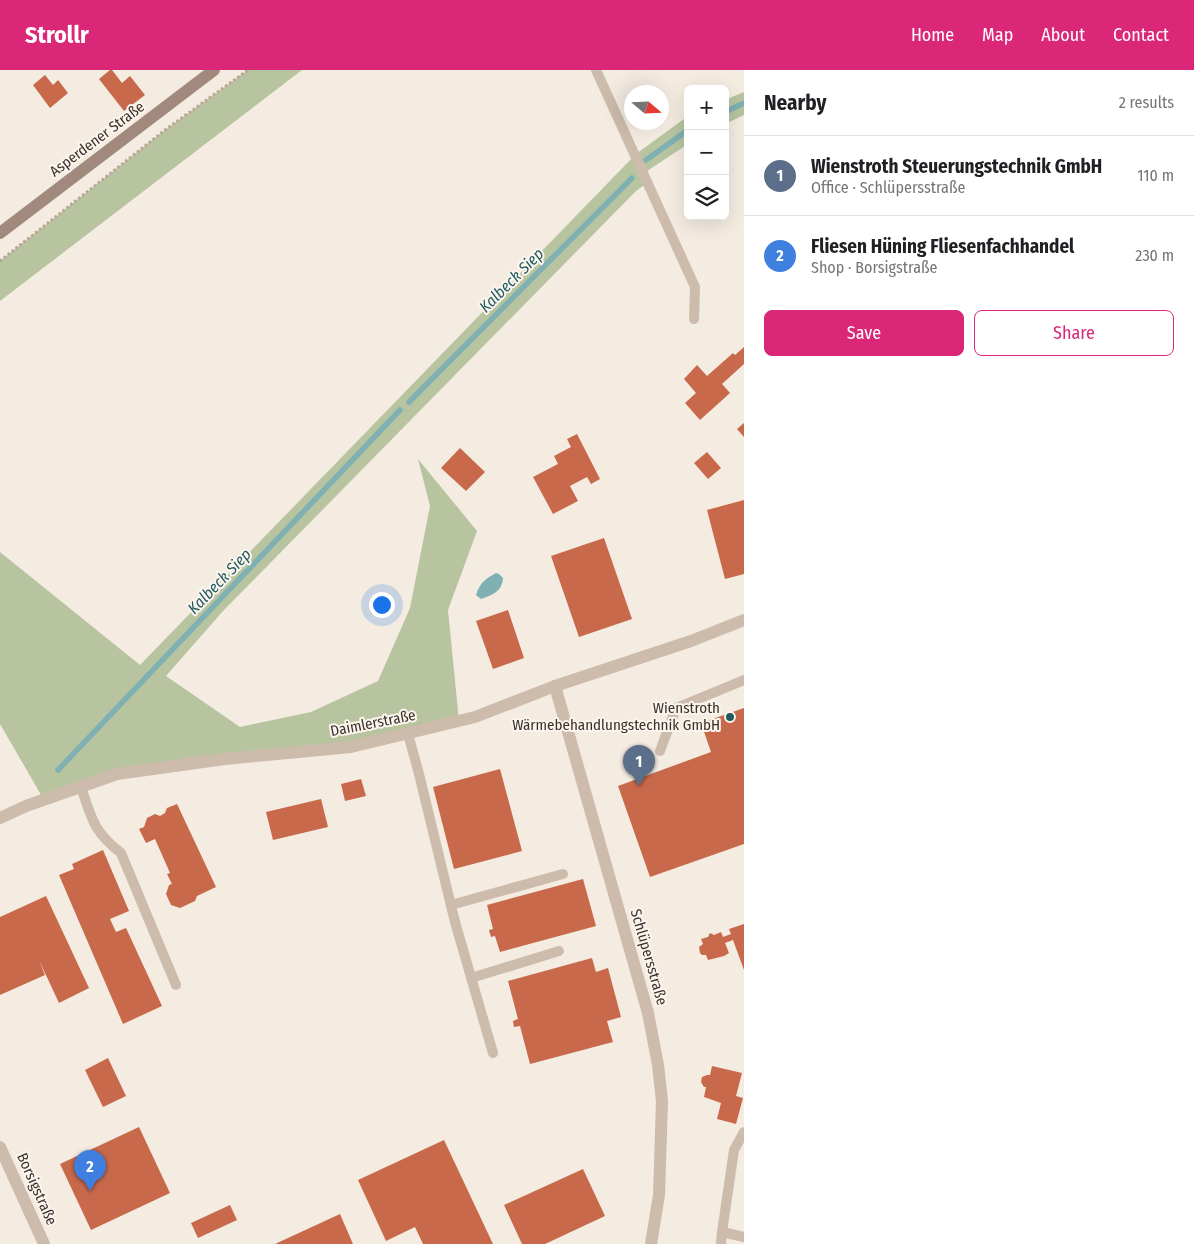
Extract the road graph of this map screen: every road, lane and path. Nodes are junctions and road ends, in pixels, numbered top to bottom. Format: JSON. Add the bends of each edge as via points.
{"nodes":[{"id":1,"x":214,"y":70,"type":"edge"},
{"id":2,"x":248,"y":70,"type":"edge"},
{"id":3,"x":596,"y":70,"type":"edge"},
{"id":4,"x":0,"y":233,"type":"edge"},
{"id":5,"x":0,"y":261,"type":"edge"},
{"id":6,"x":694,"y":318,"type":"dead end"},
{"id":7,"x":744,"y":620,"type":"edge"},
{"id":8,"x":744,"y":680,"type":"edge"},
{"id":9,"x":555,"y":686,"type":"junction"},
{"id":10,"x":408,"y":734,"type":"junction"},
{"id":11,"x":660,"y":751,"type":"dead end"},
{"id":12,"x":81,"y":787,"type":"junction"},
{"id":13,"x":0,"y":818,"type":"edge"},
{"id":14,"x":563,"y":874,"type":"dead end"},
{"id":15,"x":451,"y":906,"type":"junction"},
{"id":16,"x":559,"y":951,"type":"dead end"},
{"id":17,"x":471,"y":978,"type":"junction"},
{"id":18,"x":176,"y":985,"type":"dead end"},
{"id":19,"x":493,"y":1053,"type":"dead end"},
{"id":20,"x":744,"y":1132,"type":"edge"},
{"id":21,"x":0,"y":1147,"type":"edge"},
{"id":22,"x":722,"y":1232,"type":"junction"},
{"id":23,"x":744,"y":1237,"type":"edge"},
{"id":24,"x":44,"y":1244,"type":"edge"},
{"id":25,"x":651,"y":1244,"type":"edge"},
{"id":26,"x":721,"y":1244,"type":"edge"}],
"edges":[{"from":1,"to":4,"type":"main road","name":"Asperdener Straße"},
{"from":2,"to":5,"type":"path","via":[[165,130]]},
{"from":3,"to":6,"type":"lane","via":[[696,287]]},
{"from":7,"to":9,"type":"street","name":"Daimlerstraße","via":[[691,642]]},
{"from":8,"to":11,"type":"lane","via":[[676,708]]},
{"from":9,"to":10,"type":"street","name":"Daimlerstraße","via":[[475,717]]},
{"from":9,"to":25,"type":"street","name":"Schlüpersstraße","via":[[648,1013],[658,1065],[662,1101],[660,1195]]},
{"from":10,"to":12,"type":"street","name":"Daimlerstraße","via":[[351,747],[225,759],[117,774]]},
{"from":10,"to":15,"type":"lane"},
{"from":12,"to":13,"type":"street","name":"Daimlerstraße"},
{"from":12,"to":18,"type":"lane","via":[[96,828],[121,853]]},
{"from":14,"to":15,"type":"lane"},
{"from":15,"to":17,"type":"lane"},
{"from":16,"to":17,"type":"lane"},
{"from":17,"to":19,"type":"lane"},
{"from":20,"to":22,"type":"lane","via":[[734,1150]]},
{"from":21,"to":24,"type":"street","name":"Borsigstraße"},
{"from":22,"to":23,"type":"lane"},
{"from":22,"to":26,"type":"lane"}]}
